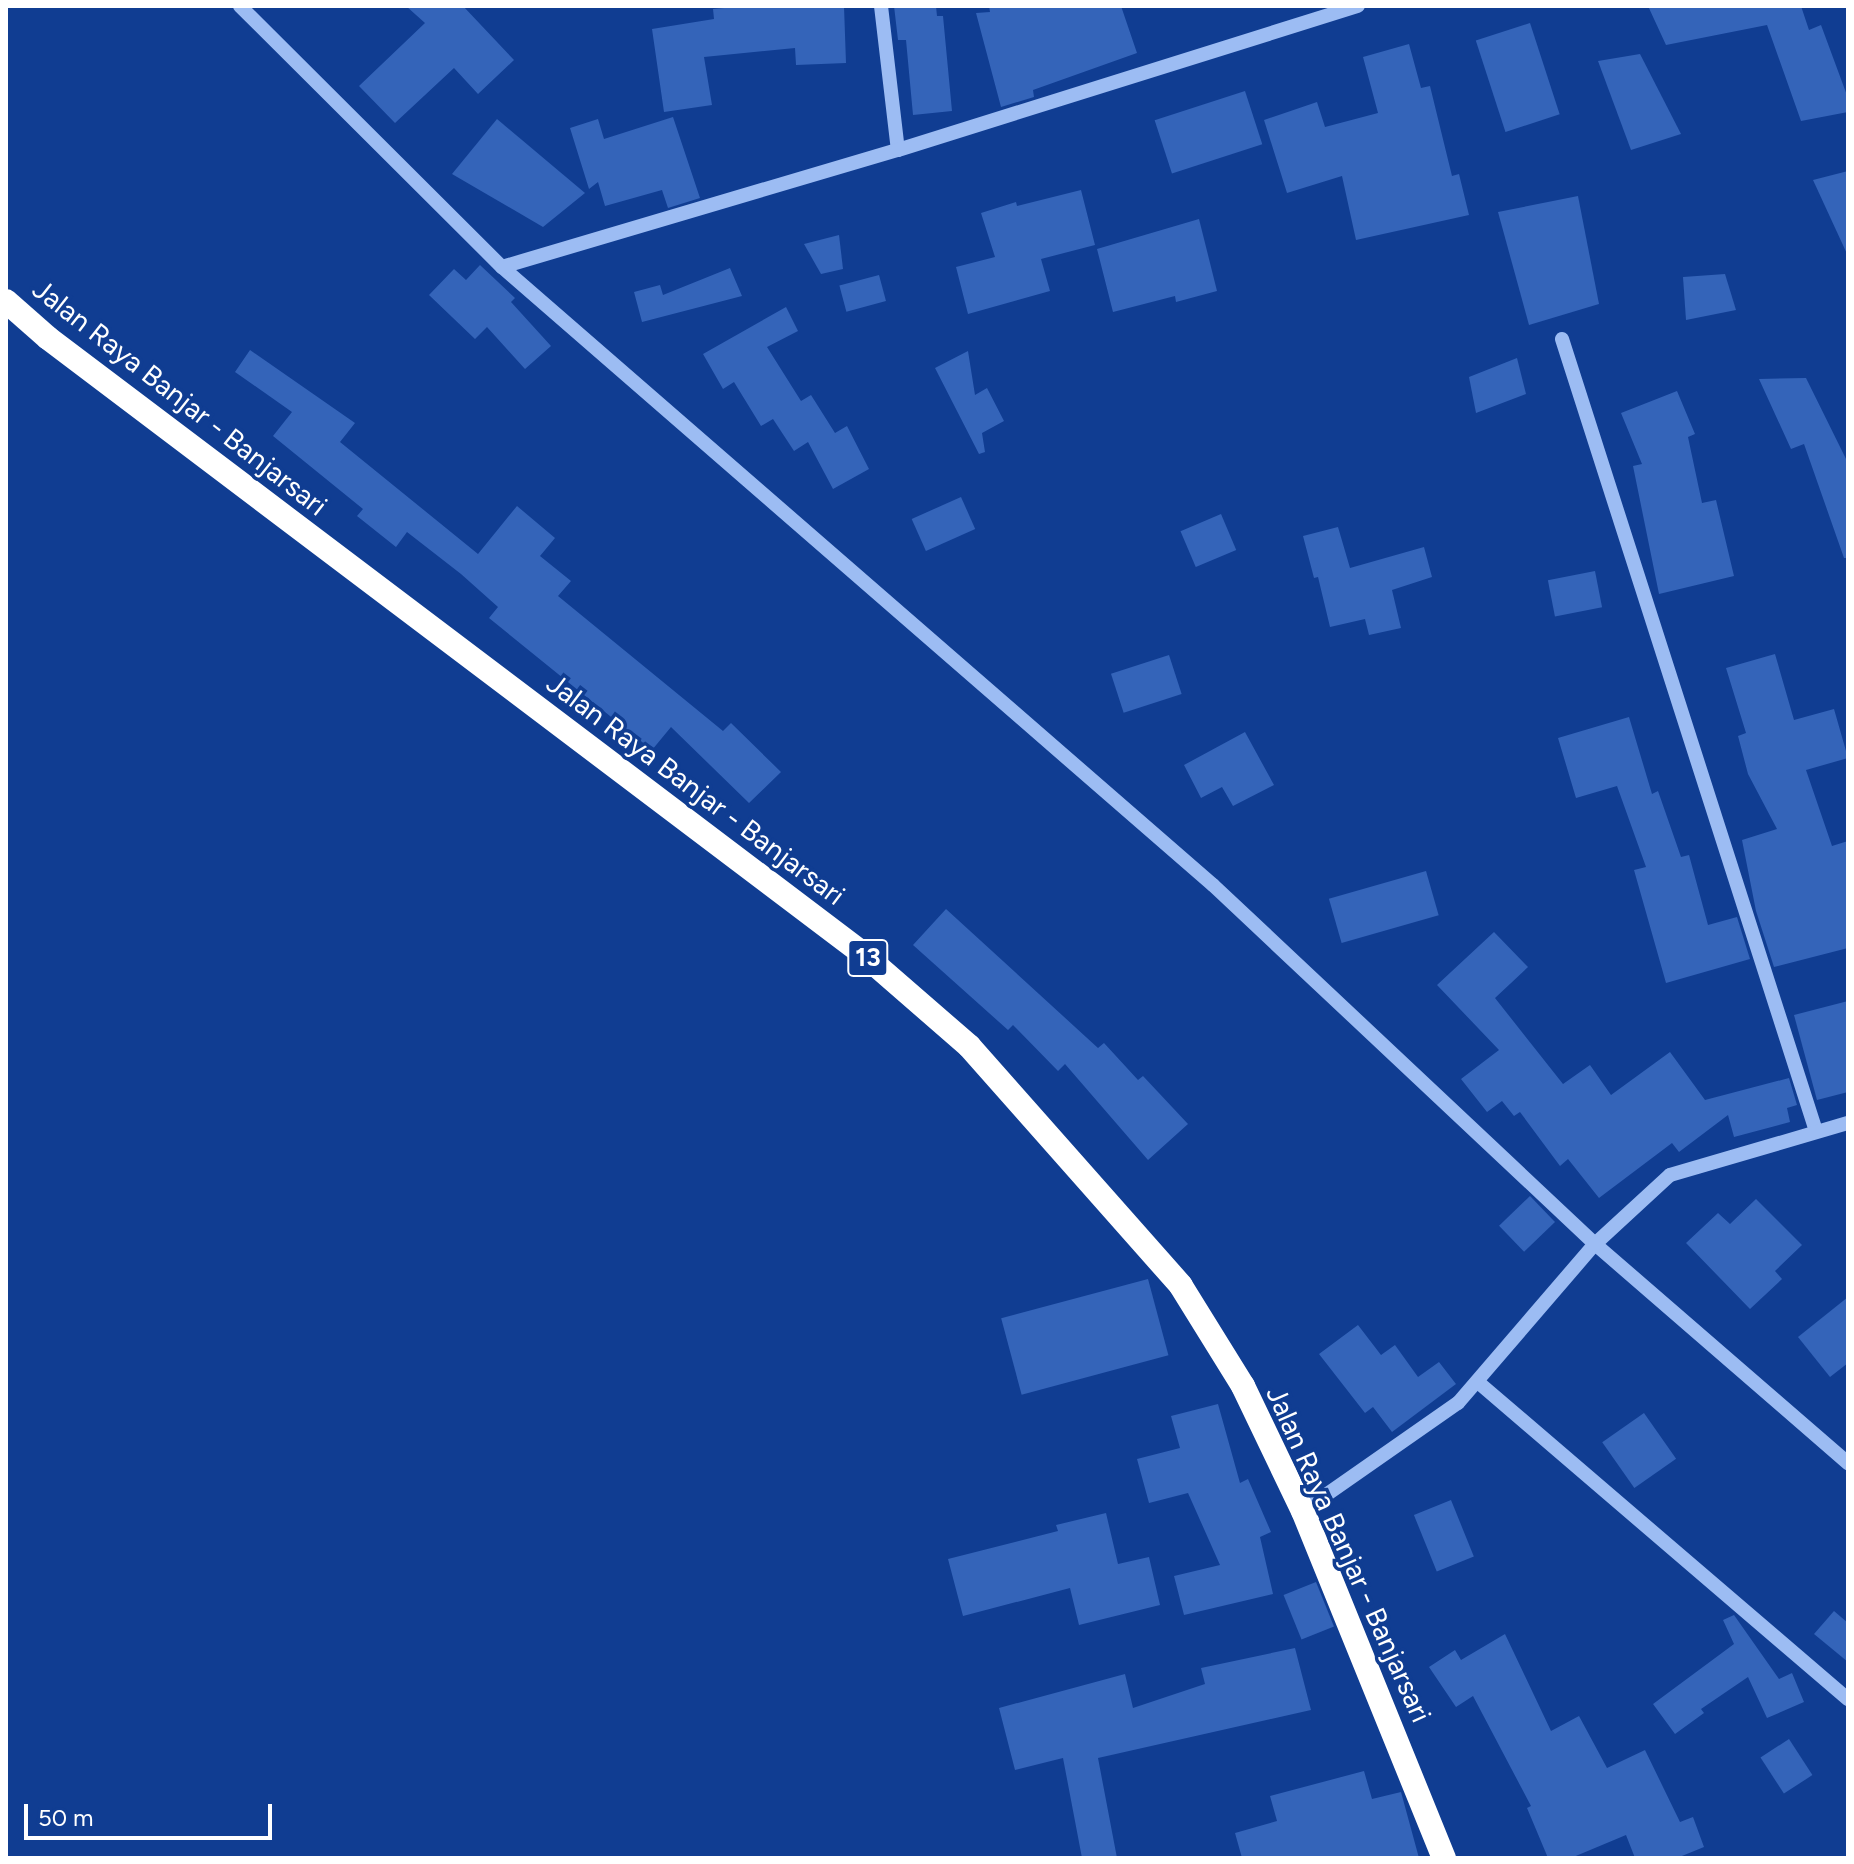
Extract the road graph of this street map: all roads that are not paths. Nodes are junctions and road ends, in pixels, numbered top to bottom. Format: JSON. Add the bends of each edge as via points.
{"nodes":[{"id":1,"x":240,"y":6,"type":"edge"},
{"id":2,"x":881,"y":6,"type":"edge"},
{"id":3,"x":1358,"y":6,"type":"edge"},
{"id":4,"x":898,"y":150,"type":"junction"},
{"id":5,"x":502,"y":267,"type":"junction"},
{"id":6,"x":6,"y":301,"type":"edge"},
{"id":7,"x":1562,"y":339,"type":"dead end"},
{"id":8,"x":1848,"y":1123,"type":"edge"},
{"id":9,"x":1816,"y":1131,"type":"junction"},
{"id":10,"x":1595,"y":1244,"type":"junction"},
{"id":11,"x":1479,"y":1383,"type":"junction"},
{"id":12,"x":1848,"y":1463,"type":"edge"},
{"id":13,"x":1303,"y":1511,"type":"junction"},
{"id":14,"x":1848,"y":1699,"type":"edge"},
{"id":15,"x":1444,"y":1858,"type":"edge"}],
"edges":[{"from":1,"to":5,"type":"street"},
{"from":2,"to":4,"type":"street"},
{"from":3,"to":4,"type":"street"},
{"from":4,"to":5,"type":"street"},
{"from":5,"to":10,"type":"street","via":[[1213,885]]},
{"from":6,"to":13,"type":"highway","name":"Jalan Raya Banjar - Banjarsari","number":"13","via":[[48,338],[724,846],[862,953],[969,1046],[1181,1286],[1243,1386]]},
{"from":7,"to":9,"type":"street"},
{"from":8,"to":9,"type":"street"},
{"from":9,"to":10,"type":"street","via":[[1670,1175]]},
{"from":10,"to":11,"type":"street"},
{"from":10,"to":12,"type":"street"},
{"from":11,"to":13,"type":"street","via":[[1447,1412]]},
{"from":11,"to":14,"type":"street"},
{"from":13,"to":15,"type":"highway","name":"Jalan Raya Banjar - Banjarsari","number":"13"}]}
